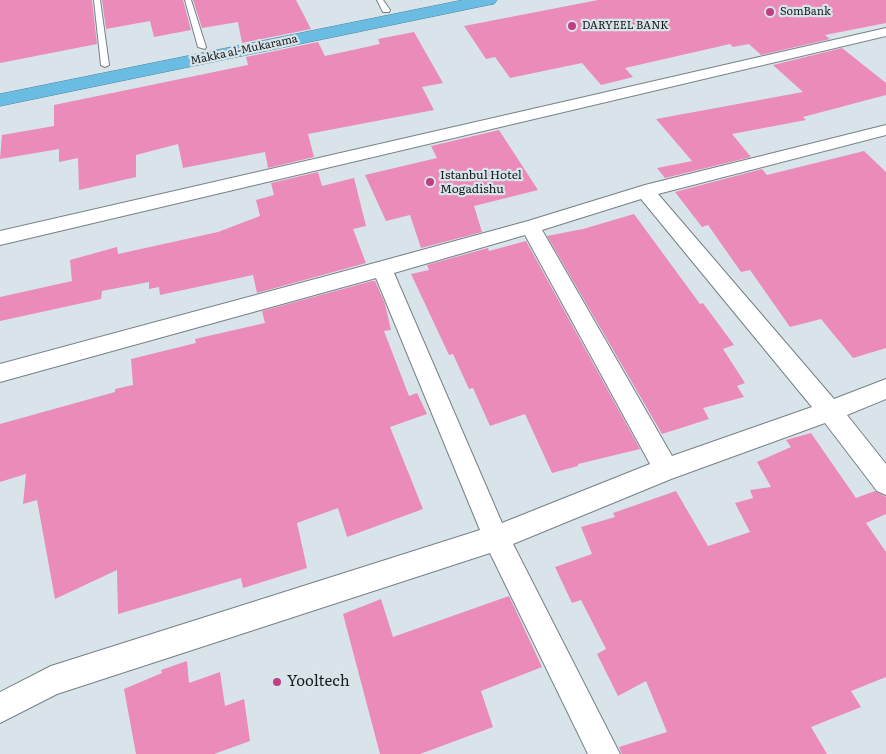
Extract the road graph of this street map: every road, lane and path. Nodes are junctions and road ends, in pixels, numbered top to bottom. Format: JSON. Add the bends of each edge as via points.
{"nodes":[{"id":1,"x":97,"y":0,"type":"edge"},
{"id":2,"x":188,"y":0,"type":"edge"},
{"id":3,"x":432,"y":0,"type":"edge"},
{"id":4,"x":488,"y":0,"type":"edge"},
{"id":5,"x":383,"y":5,"type":"edge"},
{"id":6,"x":886,"y":32,"type":"edge"},
{"id":7,"x":202,"y":46,"type":"junction"},
{"id":8,"x":105,"y":65,"type":"junction"},
{"id":9,"x":0,"y":86,"type":"edge"},
{"id":10,"x":0,"y":100,"type":"edge"},
{"id":11,"x":882,"y":136,"type":"edge"},
{"id":12,"x":645,"y":192,"type":"junction"},
{"id":13,"x":530,"y":227,"type":"junction"},
{"id":14,"x":0,"y":238,"type":"edge"},
{"id":15,"x":382,"y":269,"type":"junction"},
{"id":16,"x":0,"y":373,"type":"edge"},
{"id":17,"x":886,"y":389,"type":"edge"},
{"id":18,"x":830,"y":411,"type":"junction"},
{"id":19,"x":666,"y":468,"type":"junction"},
{"id":20,"x":886,"y":483,"type":"edge"},
{"id":21,"x":496,"y":538,"type":"junction"},
{"id":22,"x":0,"y":708,"type":"edge"},
{"id":23,"x":604,"y":754,"type":"edge"}],
"edges":[{"from":1,"to":8,"type":"lane"},
{"from":2,"to":7,"type":"lane"},
{"from":3,"to":5,"type":"highway","name":"Makka al-Mukarama"},
{"from":4,"to":10,"type":"highway","name":"Makka al-Mukarama"},
{"from":5,"to":7,"type":"highway","name":"Makka al-Mukarama"},
{"from":6,"to":14,"type":"street"},
{"from":7,"to":8,"type":"highway","name":"Makka al-Mukarama"},
{"from":8,"to":9,"type":"highway","name":"Makka al-Mukarama"},
{"from":11,"to":12,"type":"street"},
{"from":12,"to":13,"type":"street"},
{"from":12,"to":18,"type":"street"},
{"from":13,"to":15,"type":"street"},
{"from":13,"to":19,"type":"street"},
{"from":15,"to":16,"type":"street"},
{"from":15,"to":21,"type":"street"},
{"from":17,"to":18,"type":"street"},
{"from":18,"to":19,"type":"street"},
{"from":18,"to":20,"type":"street"},
{"from":19,"to":21,"type":"street"},
{"from":21,"to":22,"type":"street","via":[[51,681]]},
{"from":21,"to":23,"type":"street"}]}
